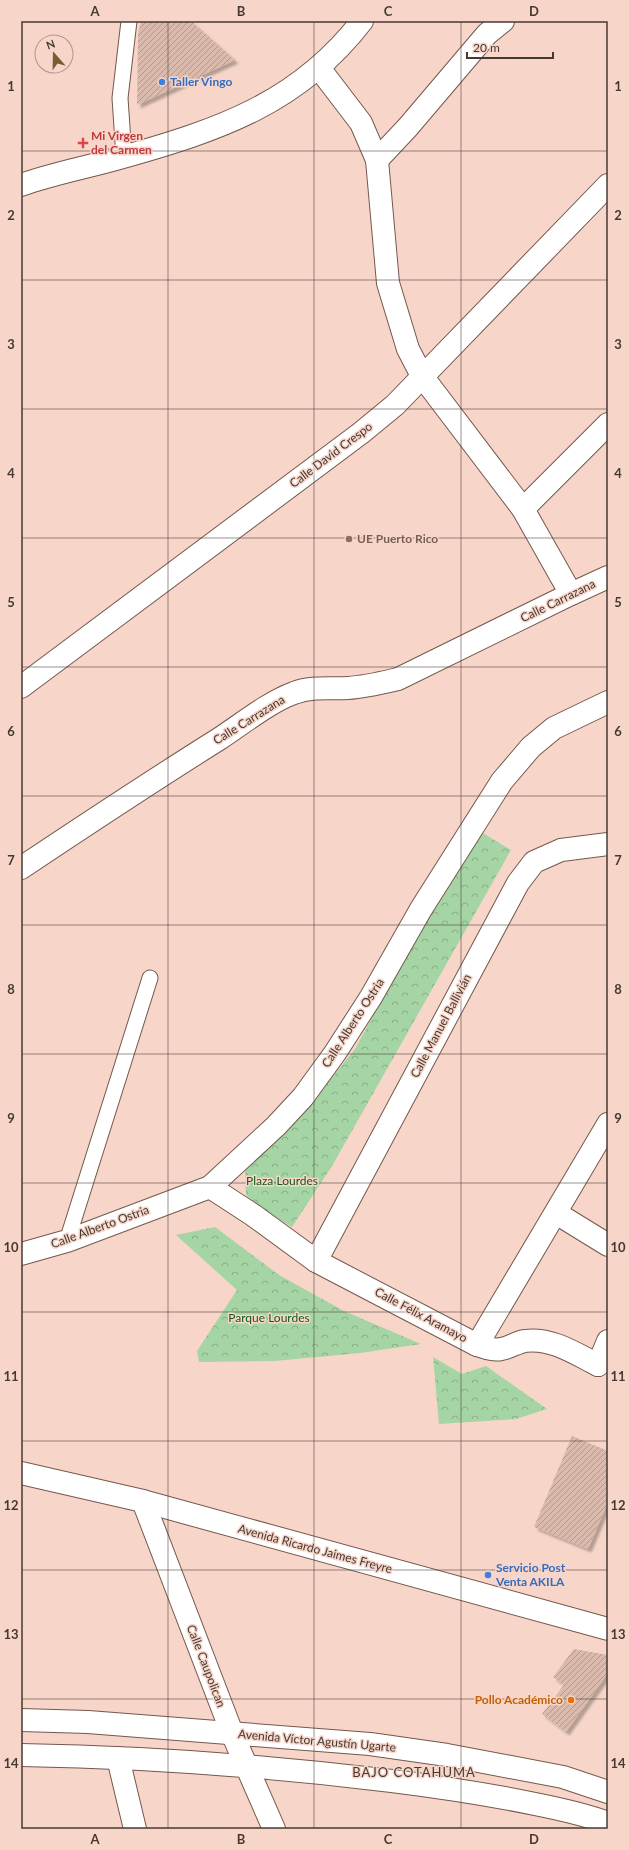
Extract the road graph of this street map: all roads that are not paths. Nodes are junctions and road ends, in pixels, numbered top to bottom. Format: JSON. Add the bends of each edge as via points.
{"nodes":[{"id":1,"x":129,"y":21,"type":"edge"},
{"id":2,"x":362,"y":21,"type":"edge"},
{"id":3,"x":503,"y":21,"type":"edge"},
{"id":4,"x":319,"y":68,"type":"junction"},
{"id":5,"x":124,"y":157,"type":"junction"},
{"id":6,"x":377,"y":160,"type":"junction"},
{"id":7,"x":608,"y":185,"type":"edge"},
{"id":8,"x":21,"y":186,"type":"edge"},
{"id":9,"x":422,"y":376,"type":"junction"},
{"id":10,"x":608,"y":424,"type":"edge"},
{"id":11,"x":524,"y":509,"type":"junction"},
{"id":12,"x":608,"y":578,"type":"edge"},
{"id":13,"x":571,"y":594,"type":"junction"},
{"id":14,"x":21,"y":687,"type":"edge"},
{"id":15,"x":608,"y":702,"type":"edge"},
{"id":16,"x":608,"y":844,"type":"edge"},
{"id":17,"x":21,"y":868,"type":"edge"},
{"id":18,"x":150,"y":978,"type":"dead end"},
{"id":19,"x":608,"y":1124,"type":"edge"},
{"id":20,"x":210,"y":1187,"type":"junction"},
{"id":21,"x":556,"y":1214,"type":"junction"},
{"id":22,"x":67,"y":1241,"type":"junction"},
{"id":23,"x":608,"y":1245,"type":"edge"},
{"id":24,"x":21,"y":1254,"type":"edge"},
{"id":25,"x":316,"y":1261,"type":"junction"},
{"id":26,"x":608,"y":1341,"type":"edge"},
{"id":27,"x":477,"y":1345,"type":"junction"},
{"id":28,"x":21,"y":1473,"type":"edge"},
{"id":29,"x":143,"y":1501,"type":"junction"},
{"id":30,"x":608,"y":1629,"type":"edge"},
{"id":31,"x":21,"y":1720,"type":"edge"},
{"id":32,"x":232,"y":1733,"type":"junction"},
{"id":33,"x":21,"y":1756,"type":"edge"},
{"id":34,"x":118,"y":1758,"type":"junction"},
{"id":35,"x":246,"y":1766,"type":"junction"},
{"id":36,"x":608,"y":1792,"type":"edge"},
{"id":37,"x":608,"y":1822,"type":"edge"},
{"id":38,"x":135,"y":1829,"type":"edge"},
{"id":39,"x":274,"y":1829,"type":"edge"}],
"edges":[{"from":1,"to":5,"type":"lane","via":[[120,98]]},
{"from":2,"to":4,"type":"street"},
{"from":3,"to":6,"type":"street","via":[[487,34]]},
{"from":4,"to":5,"type":"street","via":[[295,87],[223,126]]},
{"from":4,"to":6,"type":"street","via":[[361,123]]},
{"from":5,"to":8,"type":"street"},
{"from":6,"to":9,"type":"street","via":[[388,283],[408,349]]},
{"from":7,"to":9,"type":"street","name":"Calle David Crespo"},
{"from":9,"to":11,"type":"street"},
{"from":9,"to":14,"type":"street","name":"Calle David Crespo","via":[[395,405],[361,433]]},
{"from":10,"to":11,"type":"street"},
{"from":11,"to":13,"type":"street"},
{"from":12,"to":13,"type":"street","name":"Calle Carrazana"},
{"from":13,"to":17,"type":"street","name":"Calle Carrazana","via":[[398,679],[354,688],[314,688],[279,699]]},
{"from":15,"to":20,"type":"street","name":"Calle Alberto Ostria","via":[[554,728],[531,747],[502,781],[335,1053],[303,1097],[276,1126]]},
{"from":16,"to":25,"type":"street","name":"Calle Manuel Ballivián","via":[[561,850],[534,862],[518,883]]},
{"from":18,"to":22,"type":"lane"},
{"from":19,"to":21,"type":"street","name":"Calle Félix Aramayo"},
{"from":20,"to":22,"type":"street","name":"Calle Alberto Ostria"},
{"from":20,"to":25,"type":"street","name":"Calle Félix Aramayo","via":[[253,1214]]},
{"from":21,"to":23,"type":"street"},
{"from":21,"to":27,"type":"street","name":"Calle Félix Aramayo"},
{"from":22,"to":24,"type":"street","name":"Calle Alberto Ostria"},
{"from":25,"to":27,"type":"street","name":"Calle Félix Aramayo"},
{"from":26,"to":27,"type":"street","via":[[598,1365],[556,1344],[541,1341],[526,1340],[502,1349]]},
{"from":28,"to":29,"type":"street","name":"Avenida Ricardo Jaimes Freyre"},
{"from":29,"to":30,"type":"street","name":"Avenida Ricardo Jaimes Freyre"},
{"from":29,"to":32,"type":"street","name":"Calle Caupolican"},
{"from":31,"to":32,"type":"street","name":"Avenida Víctor Agustín Ugarte","via":[[88,1722]]},
{"from":32,"to":35,"type":"street","name":"Calle Caupolican"},
{"from":32,"to":36,"type":"street","name":"Avenida Víctor Agustín Ugarte","via":[[370,1744],[448,1755],[564,1777]]},
{"from":33,"to":34,"type":"street"},
{"from":34,"to":35,"type":"street"},
{"from":34,"to":38,"type":"street"},
{"from":35,"to":37,"type":"street","via":[[447,1788],[586,1815]]},
{"from":35,"to":39,"type":"street","name":"Calle Caupolican"}]}
